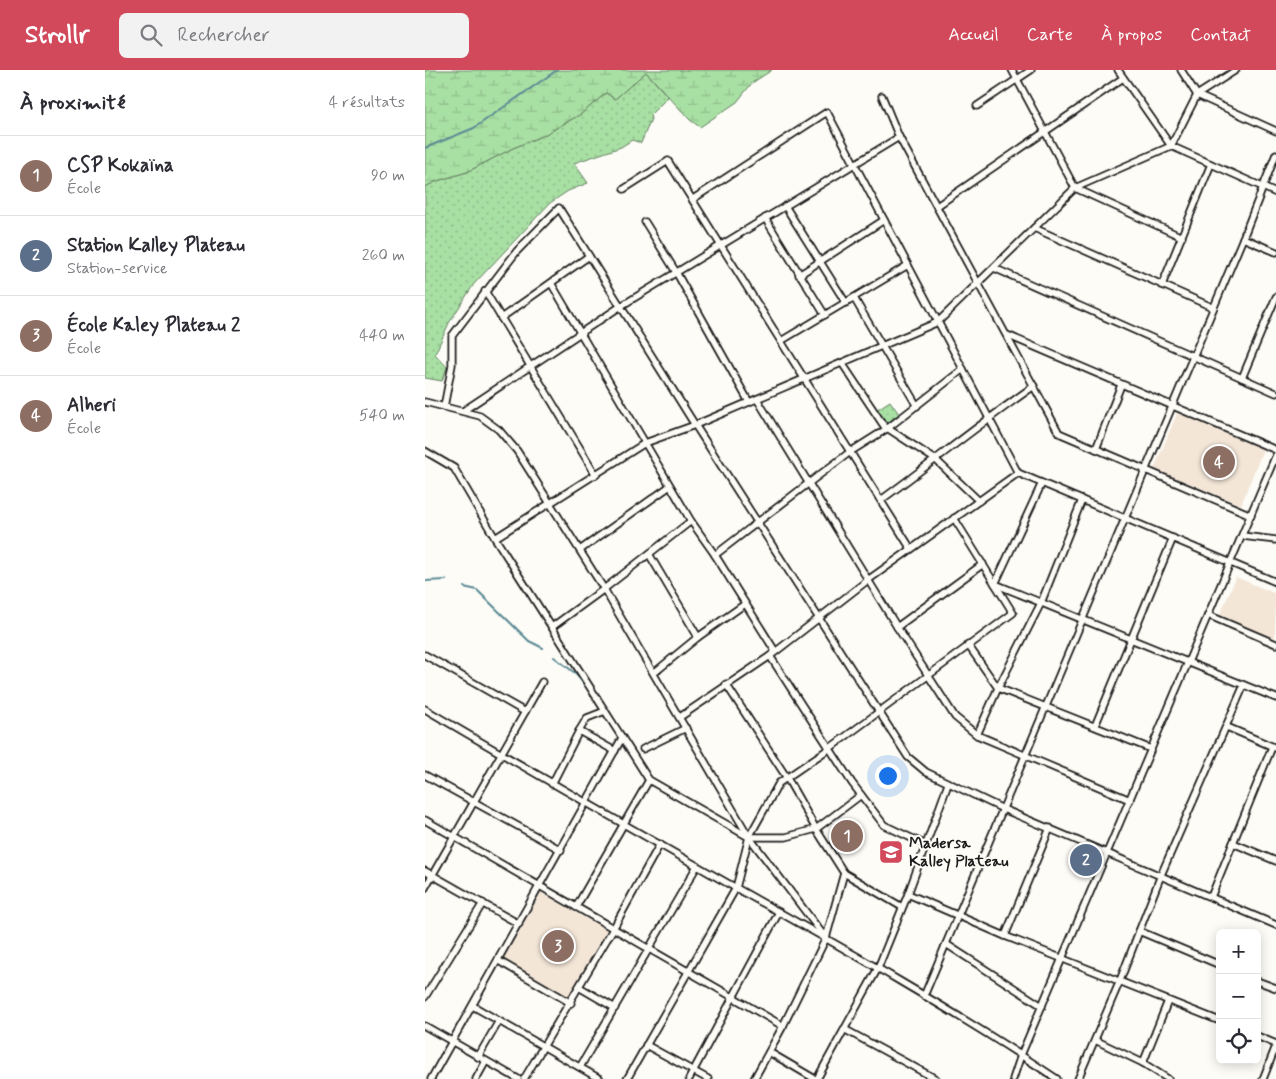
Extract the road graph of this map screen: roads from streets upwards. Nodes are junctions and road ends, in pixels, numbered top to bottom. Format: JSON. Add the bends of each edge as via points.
{"nodes":[{"id":1,"x":1012,"y":70,"type":"edge"},
{"id":2,"x":1031,"y":70,"type":"edge"},
{"id":3,"x":1118,"y":70,"type":"edge"},
{"id":4,"x":1181,"y":70,"type":"edge"},
{"id":5,"x":1236,"y":70,"type":"edge"},
{"id":6,"x":1123,"y":78,"type":"junction"},
{"id":7,"x":1017,"y":80,"type":"junction"},
{"id":8,"x":1197,"y":95,"type":"junction"},
{"id":9,"x":882,"y":96,"type":"dead end"},
{"id":10,"x":977,"y":106,"type":"dead end"},
{"id":11,"x":1275,"y":129,"type":"edge"},
{"id":12,"x":1045,"y":132,"type":"junction"},
{"id":13,"x":899,"y":137,"type":"junction"},
{"id":14,"x":1171,"y":146,"type":"junction"},
{"id":15,"x":1276,"y":154,"type":"edge"},
{"id":16,"x":854,"y":164,"type":"junction"},
{"id":17,"x":1211,"y":164,"type":"junction"},
{"id":18,"x":1263,"y":187,"type":"junction"},
{"id":19,"x":1075,"y":188,"type":"junction"},
{"id":20,"x":624,"y":189,"type":"dead end"},
{"id":21,"x":1276,"y":193,"type":"edge"},
{"id":22,"x":693,"y":199,"type":"junction"},
{"id":23,"x":785,"y":206,"type":"junction"},
{"id":24,"x":937,"y":206,"type":"junction"},
{"id":25,"x":765,"y":218,"type":"junction"},
{"id":26,"x":884,"y":220,"type":"junction"},
{"id":27,"x":645,"y":222,"type":"dead end"},
{"id":28,"x":1034,"y":228,"type":"junction"},
{"id":29,"x":1182,"y":237,"type":"junction"},
{"id":30,"x":1243,"y":238,"type":"junction"},
{"id":31,"x":721,"y":245,"type":"junction"},
{"id":32,"x":1276,"y":252,"type":"edge"},
{"id":33,"x":589,"y":256,"type":"junction"},
{"id":34,"x":820,"y":261,"type":"junction"},
{"id":35,"x":908,"y":265,"type":"junction"},
{"id":36,"x":994,"y":268,"type":"junction"},
{"id":37,"x":676,"y":272,"type":"junction"},
{"id":38,"x":799,"y":274,"type":"junction"},
{"id":39,"x":551,"y":283,"type":"junction"},
{"id":40,"x":979,"y":283,"type":"junction"},
{"id":41,"x":1162,"y":285,"type":"junction"},
{"id":42,"x":485,"y":291,"type":"junction"},
{"id":43,"x":1276,"y":297,"type":"edge"},
{"id":44,"x":854,"y":298,"type":"junction"},
{"id":45,"x":846,"y":303,"type":"junction"},
{"id":46,"x":621,"y":306,"type":"junction"},
{"id":47,"x":1213,"y":308,"type":"junction"},
{"id":48,"x":825,"y":315,"type":"junction"},
{"id":49,"x":501,"y":318,"type":"junction"},
{"id":50,"x":938,"y":322,"type":"junction"},
{"id":51,"x":580,"y":332,"type":"junction"},
{"id":52,"x":1007,"y":335,"type":"junction"},
{"id":53,"x":781,"y":341,"type":"junction"},
{"id":54,"x":882,"y":346,"type":"junction"},
{"id":55,"x":1192,"y":356,"type":"junction"},
{"id":56,"x":842,"y":363,"type":"junction"},
{"id":57,"x":530,"y":365,"type":"junction"},
{"id":58,"x":963,"y":369,"type":"junction"},
{"id":59,"x":1242,"y":378,"type":"junction"},
{"id":60,"x":805,"y":379,"type":"junction"},
{"id":61,"x":1121,"y":384,"type":"junction"},
{"id":62,"x":1034,"y":386,"type":"junction"},
{"id":63,"x":1276,"y":392,"type":"edge"},
{"id":64,"x":757,"y":399,"type":"junction"},
{"id":65,"x":425,"y":402,"type":"edge"},
{"id":66,"x":749,"y":402,"type":"junction"},
{"id":67,"x":917,"y":406,"type":"junction"},
{"id":68,"x":1171,"y":406,"type":"junction"},
{"id":69,"x":444,"y":407,"type":"junction"},
{"id":70,"x":463,"y":411,"type":"junction"},
{"id":71,"x":989,"y":418,"type":"junction"},
{"id":72,"x":695,"y":425,"type":"junction"},
{"id":73,"x":888,"y":428,"type":"junction"},
{"id":74,"x":645,"y":443,"type":"junction"},
{"id":75,"x":1096,"y":449,"type":"junction"},
{"id":76,"x":1276,"y":450,"type":"edge"},
{"id":77,"x":425,"y":451,"type":"edge"},
{"id":78,"x":850,"y":452,"type":"junction"},
{"id":79,"x":1276,"y":455,"type":"edge"},
{"id":80,"x":936,"y":460,"type":"junction"},
{"id":81,"x":1145,"y":470,"type":"junction"},
{"id":82,"x":1018,"y":472,"type":"junction"},
{"id":83,"x":596,"y":475,"type":"junction"},
{"id":84,"x":1042,"y":482,"type":"junction"},
{"id":85,"x":808,"y":483,"type":"junction"},
{"id":86,"x":671,"y":486,"type":"junction"},
{"id":87,"x":881,"y":500,"type":"junction"},
{"id":88,"x":1082,"y":500,"type":"junction"},
{"id":89,"x":979,"y":501,"type":"junction"},
{"id":90,"x":551,"y":503,"type":"junction"},
{"id":91,"x":1251,"y":515,"type":"junction"},
{"id":92,"x":954,"y":518,"type":"junction"},
{"id":93,"x":1125,"y":518,"type":"junction"},
{"id":94,"x":691,"y":521,"type":"junction"},
{"id":95,"x":757,"y":522,"type":"junction"},
{"id":96,"x":1242,"y":536,"type":"junction"},
{"id":97,"x":495,"y":538,"type":"junction"},
{"id":98,"x":1173,"y":538,"type":"junction"},
{"id":99,"x":1276,"y":540,"type":"edge"},
{"id":100,"x":911,"y":549,"type":"junction"},
{"id":101,"x":580,"y":550,"type":"junction"},
{"id":102,"x":649,"y":554,"type":"junction"},
{"id":103,"x":715,"y":555,"type":"junction"},
{"id":104,"x":1231,"y":563,"type":"junction"},
{"id":105,"x":983,"y":564,"type":"junction"},
{"id":106,"x":868,"y":580,"type":"junction"},
{"id":107,"x":1276,"y":582,"type":"edge"},
{"id":108,"x":995,"y":584,"type":"junction"},
{"id":109,"x":604,"y":590,"type":"junction"},
{"id":110,"x":1041,"y":602,"type":"junction"},
{"id":111,"x":745,"y":604,"type":"junction"},
{"id":112,"x":1208,"y":616,"type":"junction"},
{"id":113,"x":818,"y":618,"type":"junction"},
{"id":114,"x":1082,"y":619,"type":"junction"},
{"id":115,"x":551,"y":627,"type":"junction"},
{"id":116,"x":897,"y":628,"type":"junction"},
{"id":117,"x":698,"y":637,"type":"junction"},
{"id":118,"x":1131,"y":639,"type":"junction"},
{"id":119,"x":1276,"y":644,"type":"edge"},
{"id":120,"x":968,"y":645,"type":"junction"},
{"id":121,"x":773,"y":654,"type":"junction"},
{"id":122,"x":425,"y":655,"type":"edge"},
{"id":123,"x":1188,"y":662,"type":"junction"},
{"id":124,"x":654,"y":673,"type":"junction"},
{"id":125,"x":928,"y":675,"type":"junction"},
{"id":126,"x":542,"y":682,"type":"dead end"},
{"id":127,"x":726,"y":684,"type":"junction"},
{"id":128,"x":1244,"y":685,"type":"junction"},
{"id":129,"x":998,"y":688,"type":"junction"},
{"id":130,"x":1276,"y":698,"type":"edge"},
{"id":131,"x":1046,"y":706,"type":"junction"},
{"id":132,"x":425,"y":709,"type":"edge"},
{"id":133,"x":605,"y":711,"type":"junction"},
{"id":134,"x":879,"y":711,"type":"junction"},
{"id":135,"x":525,"y":712,"type":"junction"},
{"id":136,"x":680,"y":717,"type":"junction"},
{"id":137,"x":1095,"y":726,"type":"junction"},
{"id":138,"x":1227,"y":727,"type":"junction"},
{"id":139,"x":686,"y":728,"type":"junction"},
{"id":140,"x":579,"y":731,"type":"junction"},
{"id":141,"x":977,"y":735,"type":"junction"},
{"id":142,"x":622,"y":738,"type":"junction"},
{"id":143,"x":830,"y":748,"type":"junction"},
{"id":144,"x":1274,"y":748,"type":"edge"},
{"id":145,"x":643,"y":749,"type":"dead end"},
{"id":146,"x":1151,"y":749,"type":"junction"},
{"id":147,"x":615,"y":751,"type":"junction"},
{"id":148,"x":501,"y":754,"type":"junction"},
{"id":149,"x":1025,"y":755,"type":"junction"},
{"id":150,"x":425,"y":775,"type":"edge"},
{"id":151,"x":787,"y":778,"type":"junction"},
{"id":152,"x":649,"y":780,"type":"junction"},
{"id":153,"x":553,"y":784,"type":"junction"},
{"id":154,"x":948,"y":784,"type":"junction"},
{"id":155,"x":861,"y":795,"type":"junction"},
{"id":156,"x":1130,"y":800,"type":"junction"},
{"id":157,"x":474,"y":801,"type":"junction"},
{"id":158,"x":587,"y":804,"type":"junction"},
{"id":159,"x":1003,"y":809,"type":"junction"},
{"id":160,"x":425,"y":820,"type":"edge"},
{"id":161,"x":623,"y":824,"type":"junction"},
{"id":162,"x":1050,"y":828,"type":"junction"},
{"id":163,"x":816,"y":829,"type":"junction"},
{"id":164,"x":454,"y":837,"type":"junction"},
{"id":165,"x":749,"y":837,"type":"junction"},
{"id":166,"x":1233,"y":843,"type":"junction"},
{"id":167,"x":659,"y":844,"type":"junction"},
{"id":168,"x":926,"y":845,"type":"junction"},
{"id":169,"x":561,"y":850,"type":"junction"},
{"id":170,"x":1107,"y":853,"type":"junction"},
{"id":171,"x":1276,"y":861,"type":"edge"},
{"id":172,"x":697,"y":866,"type":"junction"},
{"id":173,"x":425,"y":871,"type":"edge"},
{"id":174,"x":844,"y":873,"type":"junction"},
{"id":175,"x":432,"y":875,"type":"junction"},
{"id":176,"x":1161,"y":875,"type":"junction"},
{"id":177,"x":540,"y":886,"type":"junction"},
{"id":178,"x":425,"y":888,"type":"edge"},
{"id":179,"x":736,"y":888,"type":"junction"},
{"id":180,"x":908,"y":894,"type":"junction"},
{"id":181,"x":1211,"y":897,"type":"junction"},
{"id":182,"x":483,"y":903,"type":"junction"},
{"id":183,"x":576,"y":907,"type":"junction"},
{"id":184,"x":902,"y":908,"type":"junction"},
{"id":185,"x":779,"y":912,"type":"junction"},
{"id":186,"x":958,"y":916,"type":"junction"},
{"id":187,"x":519,"y":924,"type":"junction"},
{"id":188,"x":1276,"y":925,"type":"edge"},
{"id":189,"x":613,"y":929,"type":"junction"},
{"id":190,"x":1139,"y":931,"type":"junction"},
{"id":191,"x":1005,"y":936,"type":"junction"},
{"id":192,"x":826,"y":938,"type":"junction"},
{"id":193,"x":946,"y":944,"type":"junction"},
{"id":194,"x":648,"y":949,"type":"junction"},
{"id":195,"x":1062,"y":959,"type":"junction"},
{"id":196,"x":499,"y":961,"type":"junction"},
{"id":197,"x":1216,"y":963,"type":"edge"},
{"id":198,"x":878,"y":968,"type":"junction"},
{"id":199,"x":688,"y":972,"type":"junction"},
{"id":200,"x":1261,"y":982,"type":"edge"},
{"id":201,"x":1119,"y":983,"type":"junction"},
{"id":202,"x":579,"y":987,"type":"junction"},
{"id":203,"x":1276,"y":988,"type":"edge"},
{"id":204,"x":924,"y":996,"type":"junction"},
{"id":205,"x":425,"y":997,"type":"edge"},
{"id":206,"x":733,"y":998,"type":"junction"},
{"id":207,"x":1168,"y":1000,"type":"junction"},
{"id":208,"x":571,"y":1002,"type":"junction"},
{"id":209,"x":473,"y":1006,"type":"junction"},
{"id":210,"x":1042,"y":1006,"type":"junction"},
{"id":211,"x":615,"y":1008,"type":"junction"},
{"id":212,"x":1216,"y":1019,"type":"edge"},
{"id":213,"x":499,"y":1021,"type":"junction"},
{"id":214,"x":425,"y":1026,"type":"edge"},
{"id":215,"x":783,"y":1026,"type":"junction"},
{"id":216,"x":844,"y":1029,"type":"junction"},
{"id":217,"x":1261,"y":1038,"type":"edge"},
{"id":218,"x":1095,"y":1040,"type":"junction"},
{"id":219,"x":452,"y":1042,"type":"junction"},
{"id":220,"x":646,"y":1045,"type":"junction"},
{"id":221,"x":1276,"y":1045,"type":"edge"},
{"id":222,"x":544,"y":1046,"type":"junction"},
{"id":223,"x":769,"y":1052,"type":"junction"},
{"id":224,"x":1021,"y":1055,"type":"junction"},
{"id":225,"x":478,"y":1057,"type":"junction"},
{"id":226,"x":486,"y":1061,"type":"junction"},
{"id":227,"x":1143,"y":1063,"type":"junction"},
{"id":228,"x":1269,"y":1063,"type":"junction"},
{"id":229,"x":1276,"y":1066,"type":"edge"},
{"id":230,"x":580,"y":1067,"type":"junction"},
{"id":231,"x":693,"y":1071,"type":"junction"},
{"id":232,"x":425,"y":1077,"type":"edge"},
{"id":233,"x":430,"y":1079,"type":"edge"},
{"id":234,"x":476,"y":1079,"type":"edge"},
{"id":235,"x":518,"y":1079,"type":"edge"},
{"id":236,"x":524,"y":1079,"type":"edge"},
{"id":237,"x":601,"y":1079,"type":"edge"},
{"id":238,"x":627,"y":1079,"type":"edge"},
{"id":239,"x":689,"y":1079,"type":"edge"},
{"id":240,"x":708,"y":1079,"type":"edge"},
{"id":241,"x":754,"y":1079,"type":"edge"},
{"id":242,"x":816,"y":1079,"type":"edge"},
{"id":243,"x":936,"y":1079,"type":"edge"},
{"id":244,"x":1013,"y":1079,"type":"edge"},
{"id":245,"x":1057,"y":1079,"type":"edge"},
{"id":246,"x":1078,"y":1079,"type":"edge"},
{"id":247,"x":1168,"y":1079,"type":"edge"},
{"id":248,"x":1263,"y":1079,"type":"edge"}],
"edges":[{"from":1,"to":7,"type":"street"},
{"from":2,"to":7,"type":"street"},
{"from":3,"to":6,"type":"street"},
{"from":4,"to":8,"type":"street"},
{"from":5,"to":8,"type":"street"},
{"from":6,"to":12,"type":"street"},
{"from":6,"to":14,"type":"street"},
{"from":7,"to":10,"type":"street"},
{"from":7,"to":12,"type":"street"},
{"from":8,"to":11,"type":"street"},
{"from":8,"to":14,"type":"street"},
{"from":9,"to":13,"type":"street"},
{"from":12,"to":19,"type":"street"},
{"from":12,"to":24,"type":"street"},
{"from":13,"to":16,"type":"street"},
{"from":13,"to":24,"type":"street"},
{"from":14,"to":17,"type":"street"},
{"from":14,"to":19,"type":"street"},
{"from":15,"to":18,"type":"street"},
{"from":16,"to":22,"type":"street","via":[[827,112]]},
{"from":16,"to":23,"type":"street"},
{"from":16,"to":26,"type":"street"},
{"from":17,"to":18,"type":"street"},
{"from":17,"to":29,"type":"street"},
{"from":18,"to":21,"type":"street"},
{"from":18,"to":30,"type":"street"},
{"from":19,"to":28,"type":"street"},
{"from":19,"to":29,"type":"street"},
{"from":20,"to":22,"type":"street","via":[[668,161]]},
{"from":22,"to":31,"type":"street"},
{"from":23,"to":25,"type":"street"},
{"from":23,"to":34,"type":"street"},
{"from":24,"to":40,"type":"street"},
{"from":25,"to":31,"type":"street"},
{"from":25,"to":38,"type":"street"},
{"from":26,"to":34,"type":"street"},
{"from":26,"to":35,"type":"street"},
{"from":27,"to":37,"type":"street"},
{"from":28,"to":36,"type":"street"},
{"from":28,"to":41,"type":"street"},
{"from":29,"to":41,"type":"street"},
{"from":30,"to":32,"type":"street"},
{"from":30,"to":47,"type":"street"},
{"from":31,"to":37,"type":"street"},
{"from":31,"to":53,"type":"street"},
{"from":33,"to":39,"type":"street"},
{"from":33,"to":42,"type":"street","via":[[559,208],[517,251]]},
{"from":33,"to":46,"type":"street"},
{"from":34,"to":38,"type":"street"},
{"from":34,"to":45,"type":"street"},
{"from":35,"to":44,"type":"street"},
{"from":35,"to":50,"type":"street"},
{"from":36,"to":40,"type":"street"},
{"from":36,"to":55,"type":"street"},
{"from":37,"to":46,"type":"street"},
{"from":37,"to":66,"type":"street"},
{"from":38,"to":48,"type":"street"},
{"from":39,"to":49,"type":"street"},
{"from":39,"to":51,"type":"street"},
{"from":40,"to":50,"type":"street"},
{"from":40,"to":52,"type":"street"},
{"from":41,"to":47,"type":"street"},
{"from":42,"to":49,"type":"street"},
{"from":42,"to":69,"type":"street","via":[[452,336],[452,365]]},
{"from":43,"to":59,"type":"street"},
{"from":44,"to":45,"type":"street"},
{"from":44,"to":54,"type":"street"},
{"from":45,"to":48,"type":"street"},
{"from":46,"to":51,"type":"street"},
{"from":46,"to":72,"type":"street"},
{"from":47,"to":55,"type":"street"},
{"from":48,"to":53,"type":"street"},
{"from":49,"to":57,"type":"street"},
{"from":50,"to":54,"type":"street"},
{"from":50,"to":58,"type":"street"},
{"from":51,"to":57,"type":"street"},
{"from":51,"to":74,"type":"street"},
{"from":52,"to":61,"type":"street"},
{"from":52,"to":62,"type":"street"},
{"from":53,"to":60,"type":"street"},
{"from":54,"to":56,"type":"street"},
{"from":54,"to":67,"type":"street"},
{"from":55,"to":59,"type":"street"},
{"from":55,"to":68,"type":"street"},
{"from":56,"to":60,"type":"street"},
{"from":56,"to":73,"type":"street"},
{"from":57,"to":70,"type":"street"},
{"from":57,"to":83,"type":"street"},
{"from":58,"to":67,"type":"street"},
{"from":58,"to":71,"type":"street"},
{"from":59,"to":63,"type":"street"},
{"from":60,"to":64,"type":"street"},
{"from":60,"to":78,"type":"street"},
{"from":61,"to":68,"type":"street"},
{"from":61,"to":75,"type":"street"},
{"from":62,"to":71,"type":"street"},
{"from":62,"to":75,"type":"street","via":[[1059,433]]},
{"from":64,"to":66,"type":"street"},
{"from":64,"to":85,"type":"street"},
{"from":65,"to":69,"type":"street"},
{"from":66,"to":72,"type":"street"},
{"from":67,"to":73,"type":"street"},
{"from":68,"to":76,"type":"street"},
{"from":68,"to":81,"type":"street"},
{"from":69,"to":70,"type":"street"},
{"from":70,"to":90,"type":"street","via":[[480,416],[499,430]]},
{"from":71,"to":80,"type":"street"},
{"from":71,"to":82,"type":"street"},
{"from":72,"to":74,"type":"street"},
{"from":72,"to":95,"type":"street"},
{"from":73,"to":78,"type":"street"},
{"from":73,"to":80,"type":"street"},
{"from":74,"to":83,"type":"street"},
{"from":74,"to":86,"type":"street"},
{"from":75,"to":81,"type":"street"},
{"from":77,"to":97,"type":"street","via":[[454,468]]},
{"from":78,"to":85,"type":"street"},
{"from":78,"to":87,"type":"street"},
{"from":79,"to":91,"type":"street"},
{"from":80,"to":87,"type":"street"},
{"from":80,"to":89,"type":"street"},
{"from":81,"to":91,"type":"street"},
{"from":81,"to":93,"type":"street"},
{"from":82,"to":84,"type":"street"},
{"from":82,"to":89,"type":"street"},
{"from":83,"to":90,"type":"street"},
{"from":84,"to":88,"type":"street"},
{"from":84,"to":108,"type":"street"},
{"from":85,"to":95,"type":"street"},
{"from":85,"to":106,"type":"street"},
{"from":86,"to":94,"type":"street"},
{"from":86,"to":101,"type":"street"},
{"from":87,"to":100,"type":"street"},
{"from":88,"to":93,"type":"street"},
{"from":88,"to":110,"type":"street"},
{"from":89,"to":92,"type":"street"},
{"from":90,"to":97,"type":"street"},
{"from":90,"to":101,"type":"street"},
{"from":91,"to":96,"type":"street"},
{"from":92,"to":100,"type":"street"},
{"from":92,"to":105,"type":"street"},
{"from":93,"to":98,"type":"street"},
{"from":93,"to":114,"type":"street"},
{"from":94,"to":102,"type":"street"},
{"from":94,"to":103,"type":"street"},
{"from":95,"to":103,"type":"street"},
{"from":95,"to":113,"type":"street"},
{"from":96,"to":99,"type":"street"},
{"from":96,"to":104,"type":"street"},
{"from":97,"to":115,"type":"street"},
{"from":98,"to":104,"type":"street"},
{"from":98,"to":118,"type":"street"},
{"from":100,"to":106,"type":"street"},
{"from":101,"to":109,"type":"street"},
{"from":102,"to":109,"type":"street"},
{"from":102,"to":117,"type":"street"},
{"from":103,"to":111,"type":"street"},
{"from":104,"to":107,"type":"street"},
{"from":104,"to":112,"type":"street"},
{"from":105,"to":108,"type":"street"},
{"from":105,"to":116,"type":"street"},
{"from":106,"to":113,"type":"street"},
{"from":106,"to":116,"type":"street"},
{"from":108,"to":110,"type":"street"},
{"from":108,"to":120,"type":"street","via":[[1013,613]]},
{"from":109,"to":115,"type":"street"},
{"from":109,"to":124,"type":"street"},
{"from":110,"to":114,"type":"street"},
{"from":110,"to":129,"type":"street"},
{"from":111,"to":117,"type":"street"},
{"from":111,"to":121,"type":"street"},
{"from":112,"to":119,"type":"street"},
{"from":112,"to":123,"type":"street"},
{"from":113,"to":121,"type":"street"},
{"from":113,"to":134,"type":"street"},
{"from":114,"to":118,"type":"street"},
{"from":114,"to":131,"type":"street"},
{"from":115,"to":133,"type":"street"},
{"from":116,"to":125,"type":"street"},
{"from":117,"to":124,"type":"street"},
{"from":118,"to":123,"type":"street"},
{"from":118,"to":137,"type":"street"},
{"from":120,"to":125,"type":"street"},
{"from":120,"to":129,"type":"street"},
{"from":121,"to":127,"type":"street"},
{"from":121,"to":143,"type":"street"},
{"from":122,"to":135,"type":"street"},
{"from":123,"to":128,"type":"street"},
{"from":123,"to":146,"type":"street"},
{"from":124,"to":136,"type":"street"},
{"from":125,"to":134,"type":"street"},
{"from":125,"to":141,"type":"street","via":[[955,717]]},
{"from":126,"to":135,"type":"street"},
{"from":127,"to":136,"type":"street"},
{"from":127,"to":151,"type":"street"},
{"from":128,"to":130,"type":"street"},
{"from":128,"to":138,"type":"street"},
{"from":129,"to":131,"type":"street"},
{"from":129,"to":141,"type":"street"},
{"from":131,"to":137,"type":"street"},
{"from":131,"to":149,"type":"street"},
{"from":132,"to":148,"type":"street"},
{"from":133,"to":140,"type":"street","via":[[587,718]]},
{"from":133,"to":142,"type":"street"},
{"from":134,"to":143,"type":"street"},
{"from":134,"to":154,"type":"street","via":[[908,757]]},
{"from":135,"to":148,"type":"street"},
{"from":136,"to":139,"type":"street"},
{"from":137,"to":146,"type":"street"},
{"from":138,"to":144,"type":"street"},
{"from":138,"to":176,"type":"street"},
{"from":139,"to":145,"type":"street"},
{"from":139,"to":165,"type":"street"},
{"from":140,"to":147,"type":"street"},
{"from":140,"to":153,"type":"street"},
{"from":141,"to":149,"type":"street"},
{"from":142,"to":147,"type":"street"},
{"from":142,"to":152,"type":"street"},
{"from":143,"to":151,"type":"street"},
{"from":143,"to":155,"type":"street"},
{"from":144,"to":166,"type":"street"},
{"from":146,"to":156,"type":"street"},
{"from":147,"to":158,"type":"street"},
{"from":148,"to":153,"type":"street"},
{"from":148,"to":157,"type":"street"},
{"from":149,"to":156,"type":"street"},
{"from":149,"to":159,"type":"street"},
{"from":150,"to":157,"type":"street"},
{"from":151,"to":163,"type":"street"},
{"from":151,"to":165,"type":"street","via":[[779,783]]},
{"from":152,"to":161,"type":"street"},
{"from":152,"to":165,"type":"street"},
{"from":153,"to":158,"type":"street"},
{"from":154,"to":159,"type":"street"},
{"from":154,"to":168,"type":"street"},
{"from":155,"to":163,"type":"street"},
{"from":155,"to":168,"type":"street","via":[[884,826]]},
{"from":156,"to":170,"type":"street"},
{"from":157,"to":164,"type":"street"},
{"from":157,"to":169,"type":"street"},
{"from":158,"to":161,"type":"street"},
{"from":158,"to":169,"type":"street"},
{"from":159,"to":162,"type":"street"},
{"from":159,"to":186,"type":"street"},
{"from":160,"to":164,"type":"street"},
{"from":161,"to":167,"type":"street"},
{"from":161,"to":183,"type":"street"},
{"from":162,"to":170,"type":"street"},
{"from":162,"to":191,"type":"street"},
{"from":163,"to":165,"type":"street","via":[[786,837]]},
{"from":163,"to":174,"type":"street"},
{"from":164,"to":175,"type":"street"},
{"from":164,"to":177,"type":"street"},
{"from":165,"to":179,"type":"street"},
{"from":165,"to":192,"type":"street"},
{"from":166,"to":171,"type":"street"},
{"from":166,"to":181,"type":"street"},
{"from":167,"to":172,"type":"street"},
{"from":167,"to":189,"type":"street"},
{"from":168,"to":180,"type":"street"},
{"from":169,"to":177,"type":"street"},
{"from":170,"to":176,"type":"street"},
{"from":170,"to":195,"type":"street"},
{"from":172,"to":179,"type":"street"},
{"from":172,"to":194,"type":"street"},
{"from":173,"to":175,"type":"street"},
{"from":174,"to":184,"type":"street"},
{"from":174,"to":192,"type":"street"},
{"from":175,"to":178,"type":"street"},
{"from":175,"to":182,"type":"street"},
{"from":176,"to":181,"type":"street"},
{"from":176,"to":190,"type":"street"},
{"from":177,"to":183,"type":"street"},
{"from":177,"to":187,"type":"street"},
{"from":179,"to":185,"type":"street"},
{"from":179,"to":199,"type":"street"},
{"from":180,"to":184,"type":"street"},
{"from":180,"to":186,"type":"street"},
{"from":181,"to":188,"type":"street"},
{"from":182,"to":187,"type":"street"},
{"from":182,"to":205,"type":"street"},
{"from":183,"to":189,"type":"street"},
{"from":184,"to":198,"type":"street"},
{"from":185,"to":192,"type":"street"},
{"from":185,"to":206,"type":"street"},
{"from":186,"to":191,"type":"street"},
{"from":186,"to":193,"type":"street"},
{"from":187,"to":196,"type":"street"},
{"from":189,"to":194,"type":"street"},
{"from":189,"to":202,"type":"street"},
{"from":190,"to":197,"type":"street"},
{"from":190,"to":201,"type":"street"},
{"from":191,"to":195,"type":"street"},
{"from":192,"to":198,"type":"street"},
{"from":192,"to":215,"type":"street"},
{"from":193,"to":204,"type":"street"},
{"from":193,"to":210,"type":"street"},
{"from":194,"to":199,"type":"street"},
{"from":194,"to":211,"type":"street"},
{"from":195,"to":201,"type":"street"},
{"from":195,"to":210,"type":"street"},
{"from":196,"to":208,"type":"street"},
{"from":196,"to":209,"type":"street"},
{"from":198,"to":204,"type":"street"},
{"from":198,"to":216,"type":"street"},
{"from":199,"to":206,"type":"street"},
{"from":199,"to":220,"type":"street"},
{"from":200,"to":203,"type":"street"},
{"from":201,"to":207,"type":"street"},
{"from":201,"to":218,"type":"street"},
{"from":202,"to":208,"type":"street"},
{"from":202,"to":211,"type":"street"},
{"from":204,"to":224,"type":"street"},
{"from":206,"to":215,"type":"street"},
{"from":206,"to":231,"type":"street"},
{"from":207,"to":212,"type":"street"},
{"from":207,"to":227,"type":"street"},
{"from":208,"to":222,"type":"street"},
{"from":209,"to":213,"type":"street"},
{"from":209,"to":219,"type":"street"},
{"from":210,"to":224,"type":"street"},
{"from":211,"to":230,"type":"street"},
{"from":213,"to":222,"type":"street"},
{"from":213,"to":225,"type":"street"},
{"from":214,"to":219,"type":"street"},
{"from":215,"to":223,"type":"street"},
{"from":216,"to":242,"type":"street"},
{"from":216,"to":243,"type":"street"},
{"from":217,"to":221,"type":"street"},
{"from":218,"to":227,"type":"street"},
{"from":218,"to":246,"type":"street"},
{"from":219,"to":225,"type":"street"},
{"from":219,"to":233,"type":"street"},
{"from":220,"to":231,"type":"street"},
{"from":220,"to":238,"type":"street"},
{"from":221,"to":228,"type":"street"},
{"from":222,"to":230,"type":"street"},
{"from":222,"to":236,"type":"street"},
{"from":223,"to":241,"type":"street"},
{"from":223,"to":242,"type":"street"},
{"from":224,"to":244,"type":"street"},
{"from":224,"to":245,"type":"street"},
{"from":225,"to":226,"type":"street"},
{"from":226,"to":234,"type":"street"},
{"from":226,"to":235,"type":"street"},
{"from":227,"to":247,"type":"street"},
{"from":228,"to":229,"type":"street"},
{"from":228,"to":248,"type":"street"},
{"from":230,"to":237,"type":"street"},
{"from":231,"to":239,"type":"street"},
{"from":231,"to":240,"type":"street"},
{"from":232,"to":233,"type":"street"}]}
